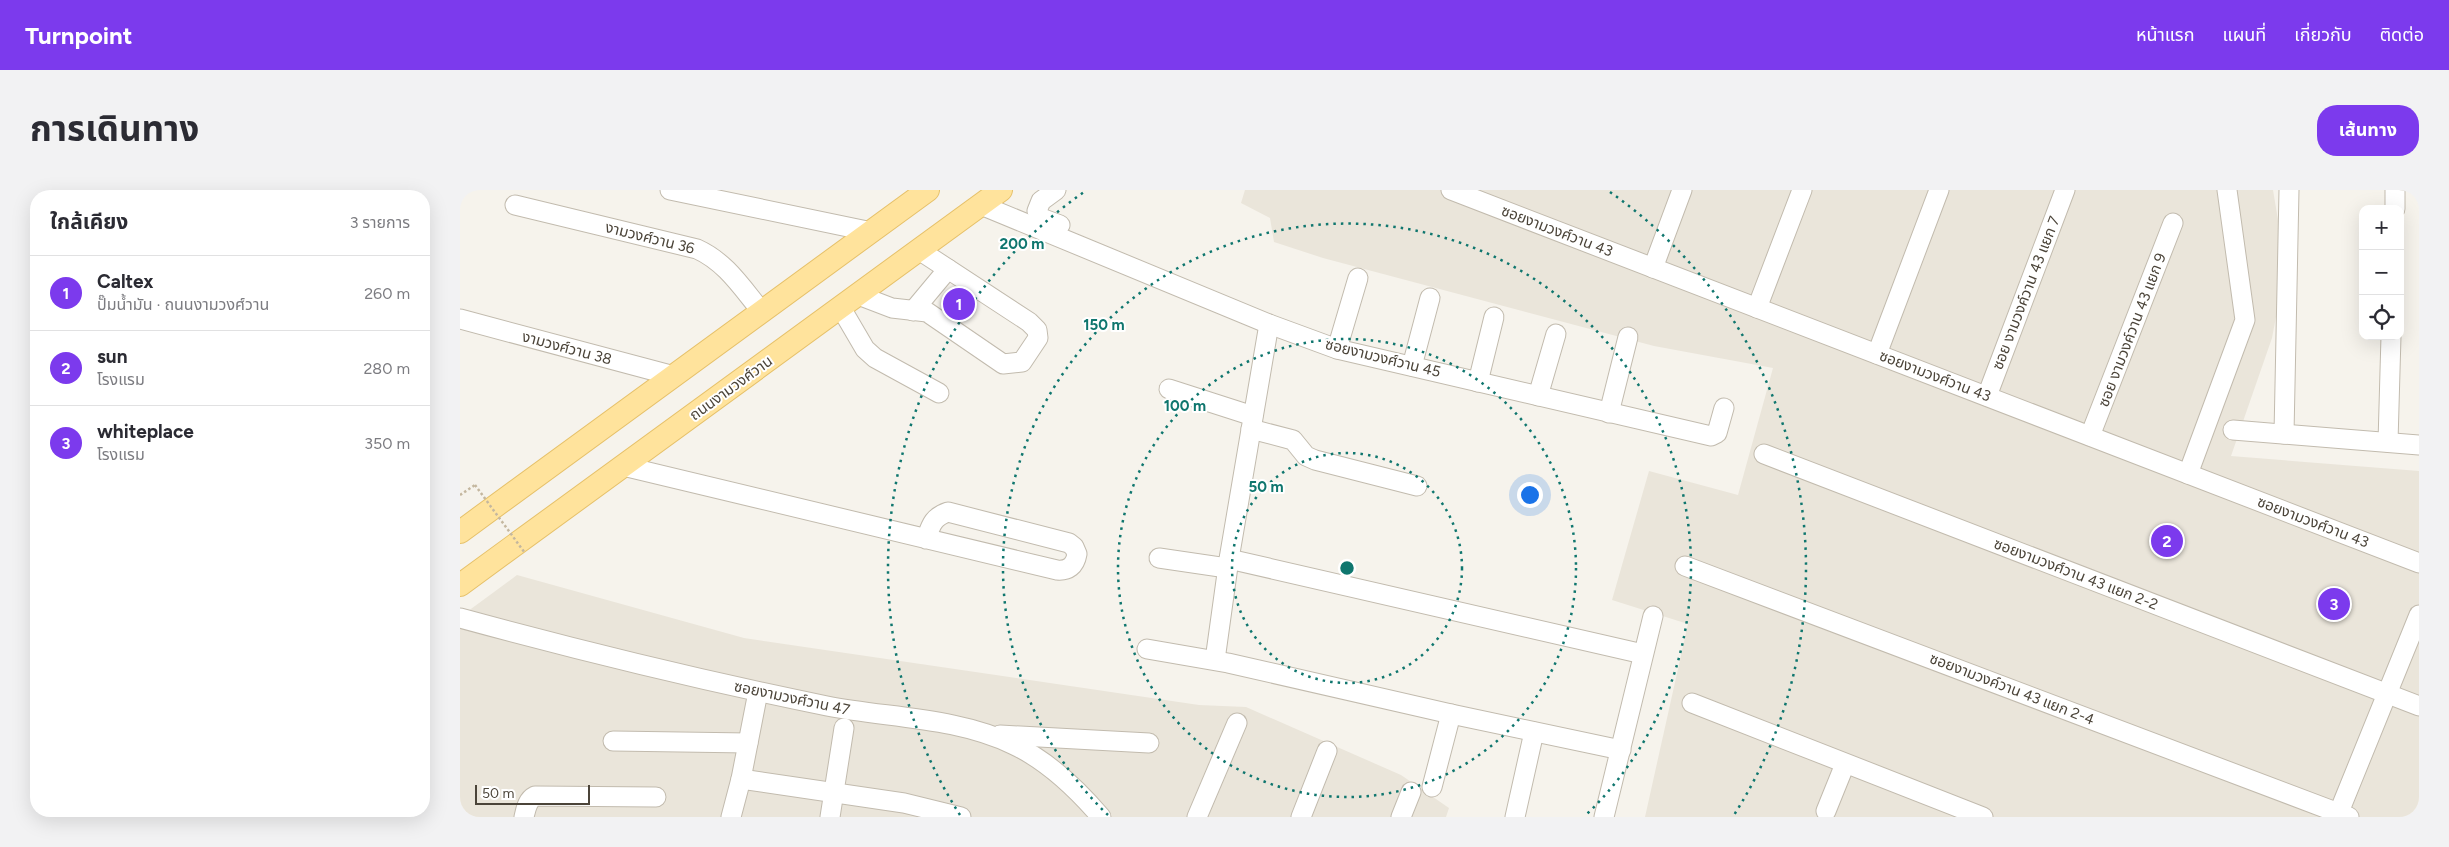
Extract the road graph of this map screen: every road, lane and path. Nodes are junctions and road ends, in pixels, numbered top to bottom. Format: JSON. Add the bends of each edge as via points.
{"nodes":[{"id":1,"x":670,"y":190,"type":"edge"},
{"id":2,"x":928,"y":190,"type":"edge"},
{"id":3,"x":1001,"y":190,"type":"edge"},
{"id":4,"x":1056,"y":190,"type":"edge"},
{"id":5,"x":1451,"y":190,"type":"edge"},
{"id":6,"x":1682,"y":190,"type":"edge"},
{"id":7,"x":1802,"y":190,"type":"edge"},
{"id":8,"x":1938,"y":190,"type":"edge"},
{"id":9,"x":2065,"y":190,"type":"edge"},
{"id":10,"x":2227,"y":190,"type":"edge"},
{"id":11,"x":2290,"y":190,"type":"edge"},
{"id":12,"x":2395,"y":190,"type":"edge"},
{"id":13,"x":515,"y":205,"type":"dead end"},
{"id":14,"x":981,"y":205,"type":"junction"},
{"id":15,"x":2394,"y":205,"type":"edge"},
{"id":16,"x":2173,"y":223,"type":"dead end"},
{"id":17,"x":872,"y":232,"type":"junction"},
{"id":18,"x":919,"y":250,"type":"junction"},
{"id":19,"x":1158,"y":265,"type":"dead end"},
{"id":20,"x":1653,"y":268,"type":"junction"},
{"id":21,"x":948,"y":270,"type":"junction"},
{"id":22,"x":1358,"y":278,"type":"dead end"},
{"id":23,"x":1430,"y":298,"type":"dead end"},
{"id":24,"x":849,"y":301,"type":"junction"},
{"id":25,"x":1757,"y":308,"type":"junction"},
{"id":26,"x":913,"y":311,"type":"junction"},
{"id":27,"x":762,"y":312,"type":"junction"},
{"id":28,"x":1494,"y":317,"type":"dead end"},
{"id":29,"x":460,"y":319,"type":"edge"},
{"id":30,"x":1269,"y":324,"type":"junction"},
{"id":31,"x":1556,"y":334,"type":"dead end"},
{"id":32,"x":1628,"y":337,"type":"dead end"},
{"id":33,"x":2391,"y":340,"type":"edge"},
{"id":34,"x":1337,"y":349,"type":"junction"},
{"id":35,"x":1877,"y":354,"type":"junction"},
{"id":36,"x":1412,"y":366,"type":"junction"},
{"id":37,"x":674,"y":376,"type":"junction"},
{"id":38,"x":1478,"y":382,"type":"junction"},
{"id":39,"x":1169,"y":389,"type":"dead end"},
{"id":40,"x":939,"y":393,"type":"dead end"},
{"id":41,"x":1538,"y":396,"type":"junction"},
{"id":42,"x":1987,"y":396,"type":"junction"},
{"id":43,"x":1724,"y":408,"type":"dead end"},
{"id":44,"x":1609,"y":412,"type":"junction"},
{"id":45,"x":1252,"y":423,"type":"junction"},
{"id":46,"x":2233,"y":430,"type":"dead end"},
{"id":47,"x":2284,"y":434,"type":"junction"},
{"id":48,"x":2090,"y":436,"type":"junction"},
{"id":49,"x":2388,"y":442,"type":"junction"},
{"id":50,"x":2419,"y":445,"type":"edge"},
{"id":51,"x":1764,"y":454,"type":"dead end"},
{"id":52,"x":623,"y":466,"type":"junction"},
{"id":53,"x":2188,"y":474,"type":"junction"},
{"id":54,"x":1418,"y":486,"type":"dead end"},
{"id":55,"x":460,"y":495,"type":"edge"},
{"id":56,"x":460,"y":532,"type":"edge"},
{"id":57,"x":926,"y":539,"type":"junction"},
{"id":58,"x":525,"y":554,"type":"dead end"},
{"id":59,"x":1159,"y":558,"type":"dead end"},
{"id":60,"x":2419,"y":562,"type":"edge"},
{"id":61,"x":1228,"y":564,"type":"junction"},
{"id":62,"x":1685,"y":566,"type":"dead end"},
{"id":63,"x":460,"y":585,"type":"edge"},
{"id":64,"x":2419,"y":615,"type":"edge"},
{"id":65,"x":1653,"y":616,"type":"dead end"},
{"id":66,"x":460,"y":618,"type":"edge"},
{"id":67,"x":1147,"y":649,"type":"dead end"},
{"id":68,"x":1643,"y":654,"type":"junction"},
{"id":69,"x":1215,"y":660,"type":"junction"},
{"id":70,"x":758,"y":692,"type":"junction"},
{"id":71,"x":2387,"y":694,"type":"junction"},
{"id":72,"x":1692,"y":702,"type":"dead end"},
{"id":73,"x":2419,"y":706,"type":"edge"},
{"id":74,"x":1451,"y":714,"type":"junction"},
{"id":75,"x":1237,"y":723,"type":"dead end"},
{"id":76,"x":844,"y":728,"type":"dead end"},
{"id":77,"x":1534,"y":732,"type":"junction"},
{"id":78,"x":986,"y":734,"type":"junction"},
{"id":79,"x":613,"y":741,"type":"dead end"},
{"id":80,"x":748,"y":743,"type":"junction"},
{"id":81,"x":1149,"y":743,"type":"dead end"},
{"id":82,"x":1621,"y":750,"type":"junction"},
{"id":83,"x":1327,"y":751,"type":"dead end"},
{"id":84,"x":1845,"y":764,"type":"junction"},
{"id":85,"x":741,"y":779,"type":"junction"},
{"id":86,"x":1432,"y":787,"type":"dead end"},
{"id":87,"x":1410,"y":792,"type":"dead end"},
{"id":88,"x":834,"y":793,"type":"junction"},
{"id":89,"x":656,"y":797,"type":"dead end"},
{"id":90,"x":1826,"y":811,"type":"dead end"},
{"id":91,"x":2341,"y":816,"type":"edge"},
{"id":92,"x":524,"y":817,"type":"edge"},
{"id":93,"x":731,"y":817,"type":"edge"},
{"id":94,"x":830,"y":817,"type":"edge"},
{"id":95,"x":961,"y":817,"type":"edge"},
{"id":96,"x":1100,"y":817,"type":"edge"},
{"id":97,"x":1197,"y":817,"type":"edge"},
{"id":98,"x":1301,"y":817,"type":"edge"},
{"id":99,"x":1401,"y":817,"type":"edge"},
{"id":100,"x":1515,"y":817,"type":"edge"},
{"id":101,"x":1604,"y":817,"type":"edge"},
{"id":102,"x":1983,"y":817,"type":"edge"}],
"edges":[{"from":1,"to":17,"type":"street"},
{"from":2,"to":17,"type":"main road"},
{"from":3,"to":14,"type":"main road","name":"ถนนงามวงศ์วาน"},
{"from":4,"to":19,"type":"street","via":[[1041,201],[1037,211],[1041,218]]},
{"from":5,"to":20,"type":"street","name":"ซอยงามวงศ์วาน 43"},
{"from":6,"to":20,"type":"street"},
{"from":7,"to":25,"type":"street"},
{"from":8,"to":35,"type":"street"},
{"from":9,"to":42,"type":"street","name":"ซอย งามวงค์วาน 43 แยก 7"},
{"from":10,"to":53,"type":"street","via":[[2245,320]]},
{"from":11,"to":47,"type":"street"},
{"from":12,"to":15,"type":"street"},
{"from":13,"to":27,"type":"street","name":"งามวงศ์วาน 36","via":[[711,255],[723,264]]},
{"from":14,"to":18,"type":"main road","name":"ถนนงามวงศ์วาน"},
{"from":14,"to":30,"type":"street","name":"ซอยงามวงศ์วาน 45"},
{"from":16,"to":48,"type":"street","name":"ซอย งามวงค์วาน 43 แยก 9"},
{"from":17,"to":27,"type":"main road"},
{"from":18,"to":21,"type":"street"},
{"from":18,"to":24,"type":"main road","name":"ถนนงามวงศ์วาน"},
{"from":20,"to":25,"type":"street","name":"ซอยงามวงศ์วาน 43"},
{"from":21,"to":26,"type":"street"},
{"from":21,"to":26,"type":"street","via":[[1037,330],[1038,338],[1022,362],[1003,364],[927,312]]},
{"from":22,"to":34,"type":"street"},
{"from":23,"to":36,"type":"street"},
{"from":24,"to":26,"type":"street"},
{"from":24,"to":40,"type":"street","via":[[865,349],[874,358]]},
{"from":24,"to":52,"type":"main road","name":"ถนนงามวงศ์วาน"},
{"from":25,"to":35,"type":"street","name":"ซอยงามวงศ์วาน 43"},
{"from":27,"to":37,"type":"main road"},
{"from":28,"to":38,"type":"street"},
{"from":29,"to":37,"type":"street","name":"งามวงศ์วาน 38"},
{"from":30,"to":34,"type":"street","name":"ซอยงามวงศ์วาน 45"},
{"from":30,"to":45,"type":"street"},
{"from":31,"to":41,"type":"street"},
{"from":32,"to":44,"type":"street"},
{"from":33,"to":49,"type":"street"},
{"from":34,"to":36,"type":"street","name":"ซอยงามวงศ์วาน 45"},
{"from":35,"to":42,"type":"street","name":"ซอยงามวงศ์วาน 43"},
{"from":36,"to":38,"type":"street","name":"ซอยงามวงศ์วาน 45"},
{"from":37,"to":56,"type":"main road"},
{"from":38,"to":41,"type":"street","name":"ซอยงามวงศ์วาน 45"},
{"from":39,"to":45,"type":"street"},
{"from":41,"to":44,"type":"street","name":"ซอยงามวงศ์วาน 45"},
{"from":42,"to":48,"type":"street","name":"ซอยงามวงศ์วาน 43"},
{"from":43,"to":44,"type":"street","name":"ซอยงามวงศ์วาน 45","via":[[1716,433],[1711,436]]},
{"from":45,"to":54,"type":"street","via":[[1293,440],[1306,456],[1315,460]]},
{"from":45,"to":61,"type":"street"},
{"from":46,"to":47,"type":"street"},
{"from":47,"to":49,"type":"street"},
{"from":48,"to":53,"type":"street","name":"ซอยงามวงศ์วาน 43"},
{"from":49,"to":50,"type":"street"},
{"from":51,"to":71,"type":"street","name":"ซอยงามวงศ์วาน 43 แยก 2-2"},
{"from":52,"to":57,"type":"street"},
{"from":52,"to":63,"type":"main road","name":"ถนนงามวงศ์วาน"},
{"from":53,"to":60,"type":"street","name":"ซอยงามวงศ์วาน 43"},
{"from":55,"to":58,"type":"path","bridge":true,"via":[[475,485]]},
{"from":57,"to":57,"type":"street","via":[[1065,571],[1077,554],[1069,543],[948,512],[937,516]]},
{"from":59,"to":61,"type":"street"},
{"from":61,"to":68,"type":"street"},
{"from":61,"to":69,"type":"street"},
{"from":62,"to":91,"type":"street","name":"ซอยงามวงค์วาน 43 แยก 2-4"},
{"from":64,"to":71,"type":"street"},
{"from":65,"to":68,"type":"street"},
{"from":66,"to":70,"type":"street","name":"ซอยงามวงศ์วาน 47"},
{"from":67,"to":69,"type":"street"},
{"from":68,"to":82,"type":"street"},
{"from":69,"to":74,"type":"street"},
{"from":70,"to":78,"type":"street","name":"ซอยงามวงศ์วาน 47"},
{"from":70,"to":80,"type":"street"},
{"from":71,"to":73,"type":"street","name":"ซอยงามวงศ์วาน 43 แยก 2-2"},
{"from":71,"to":91,"type":"street"},
{"from":72,"to":84,"type":"street"},
{"from":74,"to":77,"type":"street"},
{"from":74,"to":86,"type":"street"},
{"from":75,"to":97,"type":"street"},
{"from":76,"to":88,"type":"street"},
{"from":77,"to":82,"type":"street"},
{"from":77,"to":100,"type":"street"},
{"from":78,"to":81,"type":"street"},
{"from":78,"to":96,"type":"street","name":"ซอยงามวงศ์วาน 47","via":[[1044,762]]},
{"from":79,"to":80,"type":"street"},
{"from":80,"to":85,"type":"street"},
{"from":82,"to":101,"type":"street"},
{"from":83,"to":98,"type":"street"},
{"from":84,"to":90,"type":"street"},
{"from":84,"to":102,"type":"street"},
{"from":85,"to":88,"type":"street"},
{"from":85,"to":93,"type":"street"},
{"from":87,"to":99,"type":"street"},
{"from":88,"to":94,"type":"street"},
{"from":88,"to":95,"type":"street","via":[[904,803]]},
{"from":89,"to":92,"type":"street","via":[[535,796],[527,805]]}]}
